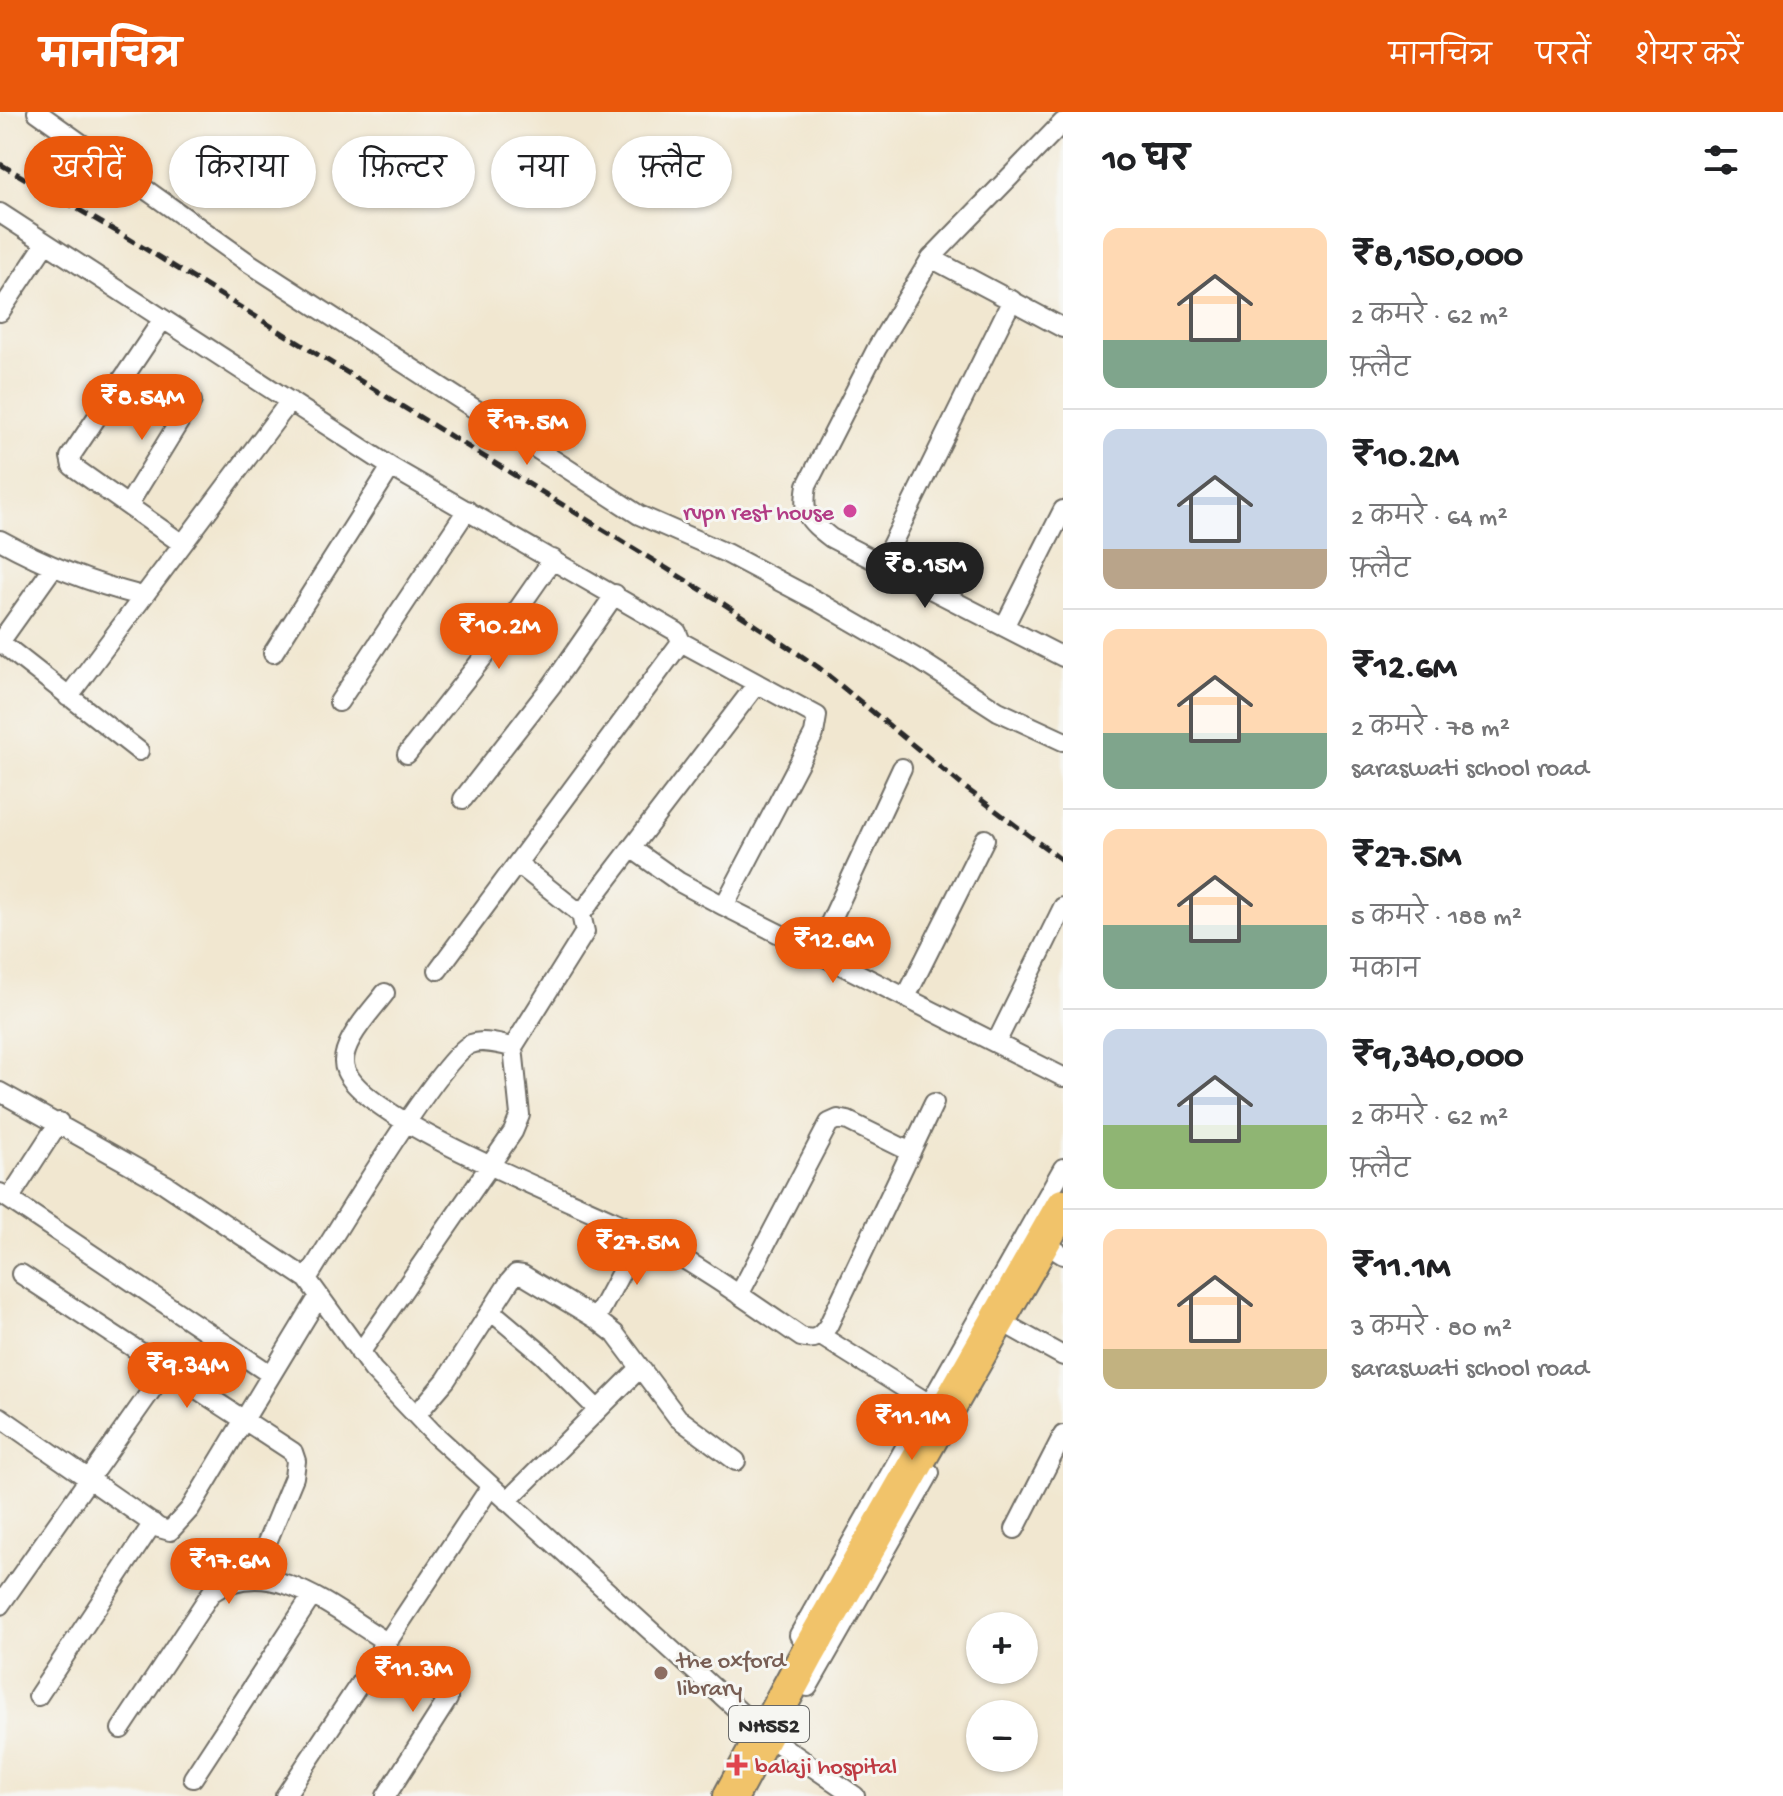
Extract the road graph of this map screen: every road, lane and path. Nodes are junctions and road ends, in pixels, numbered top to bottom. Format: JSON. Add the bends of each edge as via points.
{"nodes":[{"id":1,"x":37,"y":112,"type":"edge"},
{"id":2,"x":1063,"y":122,"type":"edge"},
{"id":3,"x":0,"y":213,"type":"edge"},
{"id":4,"x":46,"y":243,"type":"junction"},
{"id":5,"x":931,"y":258,"type":"junction"},
{"id":6,"x":1012,"y":300,"type":"junction"},
{"id":7,"x":0,"y":312,"type":"edge"},
{"id":8,"x":163,"y":319,"type":"junction"},
{"id":9,"x":1063,"y":328,"type":"edge"},
{"id":10,"x":192,"y":401,"type":"dead end"},
{"id":11,"x":290,"y":401,"type":"junction"},
{"id":12,"x":391,"y":467,"type":"junction"},
{"id":13,"x":128,"y":505,"type":"junction"},
{"id":14,"x":467,"y":510,"type":"junction"},
{"id":15,"x":1063,"y":510,"type":"edge"},
{"id":16,"x":181,"y":543,"type":"junction"},
{"id":17,"x":2,"y":544,"type":"edge"},
{"id":18,"x":553,"y":559,"type":"junction"},
{"id":19,"x":882,"y":564,"type":"junction"},
{"id":20,"x":52,"y":569,"type":"junction"},
{"id":21,"x":615,"y":594,"type":"junction"},
{"id":22,"x":142,"y":596,"type":"junction"},
{"id":23,"x":1004,"y":627,"type":"junction"},
{"id":24,"x":681,"y":642,"type":"junction"},
{"id":25,"x":273,"y":653,"type":"dead end"},
{"id":26,"x":1063,"y":657,"type":"edge"},
{"id":27,"x":756,"y":685,"type":"junction"},
{"id":28,"x":68,"y":697,"type":"junction"},
{"id":29,"x":339,"y":702,"type":"dead end"},
{"id":30,"x":1063,"y":741,"type":"edge"},
{"id":31,"x":139,"y":751,"type":"dead end"},
{"id":32,"x":407,"y":754,"type":"dead end"},
{"id":33,"x":902,"y":768,"type":"dead end"},
{"id":34,"x":463,"y":799,"type":"dead end"},
{"id":35,"x":985,"y":839,"type":"dead end"},
{"id":36,"x":631,"y":848,"type":"junction"},
{"id":37,"x":518,"y":864,"type":"junction"},
{"id":38,"x":724,"y":906,"type":"junction"},
{"id":39,"x":1063,"y":907,"type":"edge"},
{"id":40,"x":581,"y":914,"type":"junction"},
{"id":41,"x":816,"y":953,"type":"junction"},
{"id":42,"x":438,"y":970,"type":"dead end"},
{"id":43,"x":385,"y":993,"type":"dead end"},
{"id":44,"x":906,"y":997,"type":"junction"},
{"id":45,"x":996,"y":1043,"type":"junction"},
{"id":46,"x":513,"y":1047,"type":"junction"},
{"id":47,"x":1063,"y":1077,"type":"edge"},
{"id":48,"x":0,"y":1092,"type":"edge"},
{"id":49,"x":934,"y":1103,"type":"dead end"},
{"id":50,"x":59,"y":1122,"type":"junction"},
{"id":51,"x":407,"y":1122,"type":"junction"},
{"id":52,"x":911,"y":1152,"type":"junction"},
{"id":53,"x":489,"y":1166,"type":"junction"},
{"id":54,"x":1063,"y":1168,"type":"edge"},
{"id":55,"x":4,"y":1196,"type":"edge"},
{"id":56,"x":1063,"y":1206,"type":"edge"},
{"id":57,"x":1063,"y":1228,"type":"edge"},
{"id":58,"x":641,"y":1235,"type":"junction"},
{"id":59,"x":1057,"y":1252,"type":"edge"},
{"id":60,"x":21,"y":1274,"type":"dead end"},
{"id":61,"x":307,"y":1279,"type":"junction"},
{"id":62,"x":739,"y":1295,"type":"junction"},
{"id":63,"x":319,"y":1296,"type":"junction"},
{"id":64,"x":491,"y":1311,"type":"junction"},
{"id":65,"x":596,"y":1319,"type":"junction"},
{"id":66,"x":1009,"y":1326,"type":"junction"},
{"id":67,"x":821,"y":1336,"type":"junction"},
{"id":68,"x":360,"y":1353,"type":"junction"},
{"id":69,"x":1063,"y":1356,"type":"edge"},
{"id":70,"x":640,"y":1368,"type":"junction"},
{"id":71,"x":165,"y":1371,"type":"junction"},
{"id":72,"x":270,"y":1374,"type":"junction"},
{"id":73,"x":928,"y":1403,"type":"junction"},
{"id":74,"x":598,"y":1410,"type":"junction"},
{"id":75,"x":416,"y":1415,"type":"junction"},
{"id":76,"x":1,"y":1419,"type":"edge"},
{"id":77,"x":243,"y":1420,"type":"junction"},
{"id":78,"x":1063,"y":1435,"type":"edge"},
{"id":79,"x":736,"y":1461,"type":"dead end"},
{"id":80,"x":91,"y":1480,"type":"junction"},
{"id":81,"x":491,"y":1486,"type":"junction"},
{"id":82,"x":507,"y":1501,"type":"junction"},
{"id":83,"x":153,"y":1523,"type":"junction"},
{"id":84,"x":1015,"y":1529,"type":"dead end"},
{"id":85,"x":253,"y":1576,"type":"junction"},
{"id":86,"x":312,"y":1596,"type":"junction"},
{"id":87,"x":0,"y":1605,"type":"edge"},
{"id":88,"x":383,"y":1644,"type":"junction"},
{"id":89,"x":38,"y":1696,"type":"dead end"},
{"id":90,"x":768,"y":1724,"type":"junction"},
{"id":91,"x":121,"y":1729,"type":"dead end"},
{"id":92,"x":193,"y":1778,"type":"dead end"},
{"id":93,"x":285,"y":1796,"type":"edge"},
{"id":94,"x":386,"y":1796,"type":"edge"},
{"id":95,"x":731,"y":1796,"type":"edge"},
{"id":96,"x":855,"y":1796,"type":"edge"}],
"edges":[{"from":1,"to":30,"type":"street","via":[[246,261],[639,515],[804,594],[998,711]]},
{"from":2,"to":5,"type":"street"},
{"from":3,"to":4,"type":"street"},
{"from":4,"to":7,"type":"street"},
{"from":4,"to":8,"type":"street"},
{"from":5,"to":6,"type":"street"},
{"from":5,"to":19,"type":"street","via":[[877,348],[807,485],[803,508],[831,538]]},
{"from":6,"to":9,"type":"street"},
{"from":6,"to":19,"type":"street"},
{"from":8,"to":11,"type":"street"},
{"from":8,"to":13,"type":"street","via":[[70,457],[72,466]]},
{"from":10,"to":13,"type":"street"},
{"from":11,"to":12,"type":"street"},
{"from":11,"to":16,"type":"street"},
{"from":12,"to":14,"type":"street"},
{"from":12,"to":25,"type":"street"},
{"from":13,"to":16,"type":"street"},
{"from":14,"to":18,"type":"street"},
{"from":14,"to":29,"type":"street"},
{"from":15,"to":23,"type":"street"},
{"from":16,"to":22,"type":"street"},
{"from":17,"to":20,"type":"street"},
{"from":18,"to":21,"type":"street"},
{"from":18,"to":32,"type":"street"},
{"from":19,"to":23,"type":"street"},
{"from":20,"to":22,"type":"street"},
{"from":20,"to":28,"type":"street","via":[[0,642]]},
{"from":21,"to":24,"type":"street","via":[[672,627]]},
{"from":21,"to":34,"type":"street"},
{"from":22,"to":28,"type":"street"},
{"from":23,"to":26,"type":"street"},
{"from":24,"to":27,"type":"street"},
{"from":24,"to":37,"type":"street"},
{"from":27,"to":36,"type":"street"},
{"from":27,"to":38,"type":"street","via":[[810,709],[818,723]]},
{"from":28,"to":31,"type":"street"},
{"from":33,"to":41,"type":"street"},
{"from":35,"to":44,"type":"street"},
{"from":36,"to":38,"type":"street"},
{"from":36,"to":40,"type":"street"},
{"from":37,"to":40,"type":"street"},
{"from":37,"to":42,"type":"street"},
{"from":38,"to":41,"type":"street"},
{"from":39,"to":45,"type":"street"},
{"from":40,"to":46,"type":"street","via":[[585,932],[579,944]]},
{"from":41,"to":44,"type":"street"},
{"from":43,"to":51,"type":"street","via":[[351,1041],[345,1070],[357,1087]]},
{"from":44,"to":45,"type":"street"},
{"from":45,"to":47,"type":"street"},
{"from":46,"to":51,"type":"street","via":[[484,1042],[459,1051]]},
{"from":46,"to":53,"type":"street","via":[[520,1115]]},
{"from":48,"to":50,"type":"street"},
{"from":49,"to":52,"type":"street"},
{"from":50,"to":55,"type":"street"},
{"from":50,"to":61,"type":"street","via":[[165,1184]]},
{"from":51,"to":53,"type":"street"},
{"from":51,"to":61,"type":"street"},
{"from":52,"to":62,"type":"street","via":[[848,1121],[829,1123]]},
{"from":52,"to":67,"type":"street"},
{"from":53,"to":58,"type":"street"},
{"from":53,"to":68,"type":"street"},
{"from":54,"to":73,"type":"street"},
{"from":55,"to":72,"type":"street"},
{"from":56,"to":90,"type":"highway","number":"NH552"},
{"from":57,"to":59,"type":"street"},
{"from":58,"to":62,"type":"street"},
{"from":58,"to":65,"type":"street"},
{"from":59,"to":66,"type":"street"},
{"from":60,"to":71,"type":"street"},
{"from":61,"to":63,"type":"street"},
{"from":62,"to":67,"type":"street","via":[[801,1337]]},
{"from":63,"to":68,"type":"street"},
{"from":63,"to":72,"type":"street"},
{"from":64,"to":65,"type":"street","via":[[516,1274]]},
{"from":64,"to":74,"type":"street"},
{"from":64,"to":75,"type":"street"},
{"from":65,"to":70,"type":"street","via":[[615,1334]]},
{"from":66,"to":69,"type":"street"},
{"from":66,"to":90,"type":"street","via":[[807,1689],[796,1705]]},
{"from":67,"to":73,"type":"street"},
{"from":68,"to":75,"type":"street"},
{"from":70,"to":74,"type":"street"},
{"from":70,"to":79,"type":"street","via":[[678,1418]]},
{"from":71,"to":77,"type":"street"},
{"from":71,"to":80,"type":"street"},
{"from":72,"to":77,"type":"street"},
{"from":73,"to":90,"type":"street","via":[[776,1678]]},
{"from":74,"to":82,"type":"street"},
{"from":75,"to":81,"type":"street"},
{"from":76,"to":80,"type":"street"},
{"from":77,"to":83,"type":"street","via":[[177,1526],[170,1531]]},
{"from":77,"to":85,"type":"street","via":[[293,1452],[296,1461]]},
{"from":78,"to":84,"type":"street"},
{"from":80,"to":83,"type":"street"},
{"from":80,"to":87,"type":"street"},
{"from":81,"to":82,"type":"street"},
{"from":81,"to":88,"type":"street"},
{"from":82,"to":90,"type":"street"},
{"from":83,"to":89,"type":"street"},
{"from":85,"to":86,"type":"street","via":[[273,1578]]},
{"from":85,"to":91,"type":"street","via":[[226,1582],[211,1593]]},
{"from":86,"to":88,"type":"street"},
{"from":86,"to":92,"type":"street"},
{"from":88,"to":93,"type":"street"},
{"from":88,"to":94,"type":"street","via":[[448,1690],[448,1699]]},
{"from":90,"to":95,"type":"highway","number":"NH552"},
{"from":90,"to":96,"type":"street"}]}
